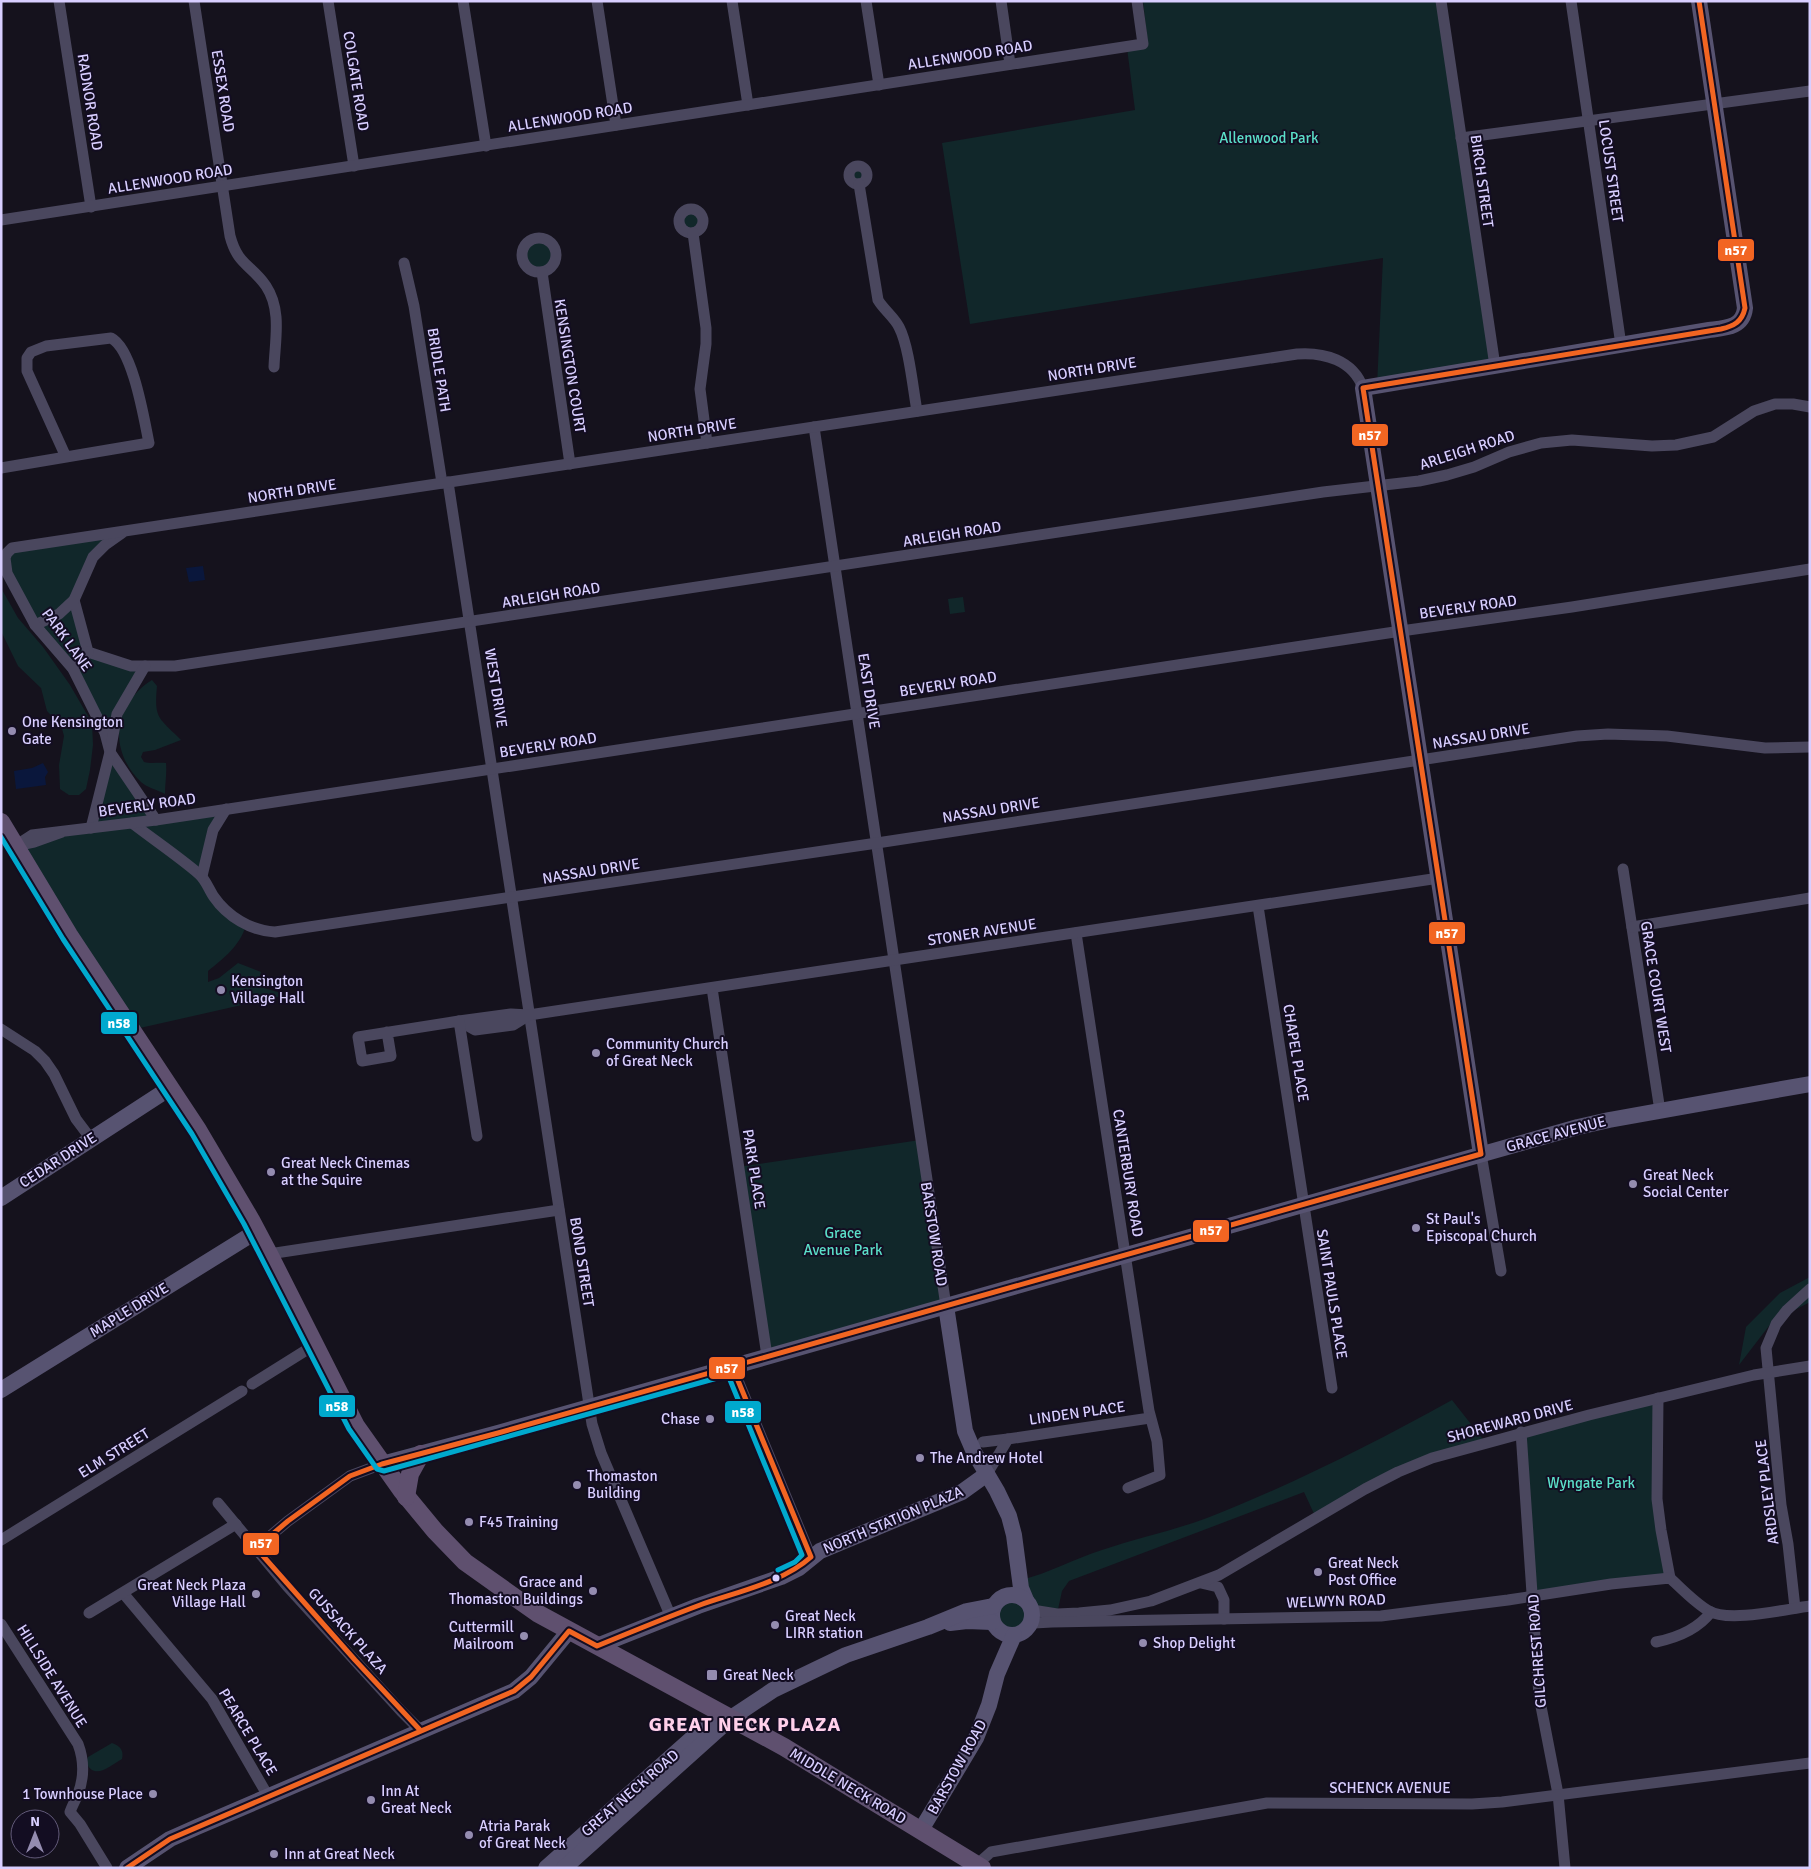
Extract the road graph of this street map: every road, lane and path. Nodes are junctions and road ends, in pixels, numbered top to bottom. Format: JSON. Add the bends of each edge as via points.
{"nodes":[{"id":1,"x":59,"y":1,"type":"edge"},
{"id":2,"x":194,"y":1,"type":"edge"},
{"id":3,"x":328,"y":1,"type":"edge"},
{"id":4,"x":463,"y":1,"type":"edge"},
{"id":5,"x":597,"y":1,"type":"edge"},
{"id":6,"x":732,"y":1,"type":"edge"},
{"id":7,"x":866,"y":1,"type":"edge"},
{"id":8,"x":1001,"y":1,"type":"edge"},
{"id":9,"x":1137,"y":1,"type":"edge"},
{"id":10,"x":1441,"y":1,"type":"edge"},
{"id":11,"x":1571,"y":1,"type":"edge"},
{"id":12,"x":1700,"y":1,"type":"edge"},
{"id":13,"x":1010,"y":64,"type":"junction"},
{"id":14,"x":879,"y":85,"type":"junction"},
{"id":15,"x":1810,"y":90,"type":"edge"},
{"id":16,"x":1715,"y":104,"type":"junction"},
{"id":17,"x":748,"y":105,"type":"junction"},
{"id":18,"x":1588,"y":121,"type":"junction"},
{"id":19,"x":616,"y":125,"type":"junction"},
{"id":20,"x":1461,"y":138,"type":"junction"},
{"id":21,"x":486,"y":146,"type":"junction"},
{"id":22,"x":354,"y":166,"type":"junction"},
{"id":23,"x":859,"y":184,"type":"dead end"},
{"id":24,"x":222,"y":186,"type":"junction"},
{"id":25,"x":91,"y":207,"type":"junction"},
{"id":26,"x":1,"y":220,"type":"edge"},
{"id":27,"x":692,"y":233,"type":"dead end"},
{"id":28,"x":404,"y":263,"type":"dead end"},
{"id":29,"x":542,"y":272,"type":"dead end"},
{"id":30,"x":1621,"y":345,"type":"junction"},
{"id":31,"x":1495,"y":366,"type":"junction"},
{"id":32,"x":274,"y":367,"type":"dead end"},
{"id":33,"x":1363,"y":388,"type":"junction"},
{"id":34,"x":1810,"y":407,"type":"edge"},
{"id":35,"x":917,"y":411,"type":"junction"},
{"id":36,"x":814,"y":427,"type":"junction"},
{"id":37,"x":707,"y":443,"type":"junction"},
{"id":38,"x":66,"y":457,"type":"junction"},
{"id":39,"x":570,"y":464,"type":"junction"},
{"id":40,"x":1,"y":468,"type":"edge"},
{"id":41,"x":445,"y":482,"type":"junction"},
{"id":42,"x":1378,"y":486,"type":"junction"},
{"id":43,"x":126,"y":531,"type":"junction"},
{"id":44,"x":12,"y":548,"type":"joint"},
{"id":45,"x":835,"y":566,"type":"junction"},
{"id":46,"x":1810,"y":569,"type":"edge"},
{"id":47,"x":74,"y":600,"type":"junction"},
{"id":48,"x":470,"y":622,"type":"junction"},
{"id":49,"x":35,"y":625,"type":"junction"},
{"id":50,"x":1401,"y":631,"type":"junction"},
{"id":51,"x":88,"y":652,"type":"junction"},
{"id":52,"x":146,"y":666,"type":"junction"},
{"id":53,"x":73,"y":669,"type":"junction"},
{"id":54,"x":857,"y":713,"type":"junction"},
{"id":55,"x":1810,"y":747,"type":"edge"},
{"id":56,"x":110,"y":752,"type":"junction"},
{"id":57,"x":1421,"y":760,"type":"junction"},
{"id":58,"x":493,"y":768,"type":"junction"},
{"id":59,"x":226,"y":809,"type":"junction"},
{"id":60,"x":156,"y":820,"type":"junction"},
{"id":61,"x":1,"y":822,"type":"edge"},
{"id":62,"x":132,"y":823,"type":"junction"},
{"id":63,"x":91,"y":828,"type":"junction"},
{"id":64,"x":877,"y":843,"type":"junction"},
{"id":65,"x":14,"y":846,"type":"junction"},
{"id":66,"x":1623,"y":868,"type":"dead end"},
{"id":67,"x":202,"y":876,"type":"junction"},
{"id":68,"x":1439,"y":878,"type":"junction"},
{"id":69,"x":512,"y":898,"type":"junction"},
{"id":70,"x":1810,"y":898,"type":"edge"},
{"id":71,"x":1258,"y":906,"type":"junction"},
{"id":72,"x":1632,"y":927,"type":"junction"},
{"id":73,"x":1076,"y":933,"type":"junction"},
{"id":74,"x":894,"y":960,"type":"junction"},
{"id":75,"x":712,"y":988,"type":"junction"},
{"id":76,"x":530,"y":1015,"type":"junction"},
{"id":77,"x":459,"y":1021,"type":"junction"},
{"id":78,"x":1,"y":1029,"type":"edge"},
{"id":79,"x":387,"y":1032,"type":"dead end"},
{"id":80,"x":1810,"y":1084,"type":"edge"},
{"id":81,"x":170,"y":1089,"type":"junction"},
{"id":82,"x":1660,"y":1111,"type":"junction"},
{"id":83,"x":116,"y":1123,"type":"junction"},
{"id":84,"x":477,"y":1136,"type":"dead end"},
{"id":85,"x":90,"y":1139,"type":"junction"},
{"id":86,"x":1481,"y":1154,"type":"junction"},
{"id":87,"x":2,"y":1196,"type":"edge"},
{"id":88,"x":1303,"y":1204,"type":"junction"},
{"id":89,"x":559,"y":1210,"type":"junction"},
{"id":90,"x":257,"y":1231,"type":"junction"},
{"id":91,"x":270,"y":1254,"type":"junction"},
{"id":92,"x":1125,"y":1255,"type":"junction"},
{"id":93,"x":1501,"y":1272,"type":"dead end"},
{"id":94,"x":1810,"y":1289,"type":"edge"},
{"id":95,"x":946,"y":1306,"type":"junction"},
{"id":96,"x":316,"y":1344,"type":"junction"},
{"id":97,"x":767,"y":1356,"type":"junction"},
{"id":98,"x":732,"y":1366,"type":"junction"},
{"id":99,"x":1810,"y":1366,"type":"edge"},
{"id":100,"x":1768,"y":1372,"type":"junction"},
{"id":101,"x":252,"y":1384,"type":"dead end"},
{"id":102,"x":1332,"y":1388,"type":"dead end"},
{"id":103,"x":1,"y":1390,"type":"edge"},
{"id":104,"x":242,"y":1391,"type":"dead end"},
{"id":105,"x":1658,"y":1398,"type":"junction"},
{"id":106,"x":590,"y":1407,"type":"junction"},
{"id":107,"x":1150,"y":1418,"type":"junction"},
{"id":108,"x":1520,"y":1432,"type":"junction"},
{"id":109,"x":1008,"y":1439,"type":"junction"},
{"id":110,"x":983,"y":1442,"type":"dead end"},
{"id":111,"x":421,"y":1454,"type":"junction"},
{"id":112,"x":382,"y":1464,"type":"junction"},
{"id":113,"x":987,"y":1474,"type":"junction"},
{"id":114,"x":1128,"y":1488,"type":"dead end"},
{"id":115,"x":406,"y":1497,"type":"junction"},
{"id":116,"x":218,"y":1503,"type":"dead end"},
{"id":117,"x":236,"y":1524,"type":"junction"},
{"id":118,"x":1,"y":1540,"type":"edge"},
{"id":119,"x":256,"y":1548,"type":"junction"},
{"id":120,"x":811,"y":1557,"type":"junction"},
{"id":121,"x":1670,"y":1578,"type":"junction"},
{"id":122,"x":1219,"y":1581,"type":"junction"},
{"id":123,"x":123,"y":1593,"type":"junction"},
{"id":124,"x":1533,"y":1596,"type":"junction"},
{"id":125,"x":1002,"y":1603,"type":"junction"},
{"id":126,"x":1029,"y":1605,"type":"junction"},
{"id":127,"x":1810,"y":1606,"type":"edge"},
{"id":128,"x":1795,"y":1608,"type":"junction"},
{"id":129,"x":1711,"y":1612,"type":"junction"},
{"id":130,"x":89,"y":1613,"type":"dead end"},
{"id":131,"x":671,"y":1617,"type":"junction"},
{"id":132,"x":1224,"y":1619,"type":"junction"},
{"id":133,"x":1,"y":1624,"type":"edge"},
{"id":134,"x":1029,"y":1626,"type":"junction"},
{"id":135,"x":569,"y":1631,"type":"junction"},
{"id":136,"x":1014,"y":1636,"type":"junction"},
{"id":137,"x":1656,"y":1642,"type":"dead end"},
{"id":138,"x":597,"y":1646,"type":"junction"},
{"id":139,"x":997,"y":1674,"type":"junction"},
{"id":140,"x":732,"y":1718,"type":"junction"},
{"id":141,"x":420,"y":1730,"type":"junction"},
{"id":142,"x":1810,"y":1763,"type":"edge"},
{"id":143,"x":1558,"y":1794,"type":"junction"},
{"id":144,"x":268,"y":1796,"type":"junction"},
{"id":145,"x":921,"y":1830,"type":"junction"},
{"id":146,"x":977,"y":1866,"type":"edge"},
{"id":147,"x":107,"y":1868,"type":"edge"},
{"id":148,"x":127,"y":1868,"type":"edge"},
{"id":149,"x":546,"y":1868,"type":"edge"},
{"id":150,"x":564,"y":1868,"type":"edge"},
{"id":151,"x":1565,"y":1868,"type":"edge"}],
"edges":[{"from":1,"to":25,"type":"street","name":"RADNOR ROAD"},
{"from":2,"to":24,"type":"street","name":"ESSEX ROAD"},
{"from":3,"to":22,"type":"street","name":"COLGATE ROAD"},
{"from":4,"to":21,"type":"street"},
{"from":5,"to":19,"type":"street"},
{"from":6,"to":17,"type":"street"},
{"from":7,"to":14,"type":"street"},
{"from":8,"to":13,"type":"street"},
{"from":9,"to":13,"type":"street","name":"ALLENWOOD ROAD","via":[[1143,44]]},
{"from":10,"to":20,"type":"street","name":"BIRCH STREET"},
{"from":11,"to":18,"type":"street","name":"LOCUST STREET"},
{"from":12,"to":16,"type":"street"},
{"from":13,"to":14,"type":"street","name":"ALLENWOOD ROAD"},
{"from":14,"to":17,"type":"street","name":"ALLENWOOD ROAD"},
{"from":15,"to":16,"type":"street"},
{"from":16,"to":18,"type":"street"},
{"from":16,"to":30,"type":"street","via":[[1744,316],[1738,324],[1726,328]]},
{"from":17,"to":19,"type":"street","name":"ALLENWOOD ROAD"},
{"from":18,"to":20,"type":"street"},
{"from":18,"to":30,"type":"street","name":"LOCUST STREET"},
{"from":19,"to":21,"type":"street","name":"ALLENWOOD ROAD"},
{"from":20,"to":31,"type":"street","name":"BIRCH STREET"},
{"from":21,"to":22,"type":"street","name":"ALLENWOOD ROAD"},
{"from":22,"to":24,"type":"street","name":"ALLENWOOD ROAD"},
{"from":23,"to":35,"type":"street","via":[[878,300],[903,337]]},
{"from":24,"to":25,"type":"street","name":"ALLENWOOD ROAD"},
{"from":24,"to":32,"type":"street","name":"ESSEX ROAD","via":[[234,251],[267,288],[275,306]]},
{"from":25,"to":26,"type":"street","name":"ALLENWOOD ROAD"},
{"from":27,"to":37,"type":"street","via":[[706,328],[700,389]]},
{"from":28,"to":41,"type":"street","name":"BRIDLE PATH"},
{"from":29,"to":39,"type":"street","name":"KENSINGTON COURT"},
{"from":30,"to":31,"type":"street"},
{"from":31,"to":33,"type":"street"},
{"from":33,"to":35,"type":"street","name":"NORTH DRIVE","via":[[1358,375],[1346,365],[1330,358],[1306,354]]},
{"from":33,"to":42,"type":"street"},
{"from":34,"to":42,"type":"street","name":"ARLEIGH ROAD","via":[[1775,404],[1754,411],[1713,436],[1676,445],[1572,440],[1542,443],[1447,475]]},
{"from":35,"to":36,"type":"street","name":"NORTH DRIVE"},
{"from":36,"to":37,"type":"street","name":"NORTH DRIVE"},
{"from":36,"to":45,"type":"street","name":"EAST DRIVE"},
{"from":37,"to":39,"type":"street","name":"NORTH DRIVE"},
{"from":38,"to":38,"type":"street","via":[[27,371],[27,358],[31,352],[46,346],[111,338],[118,341],[125,353],[149,443]]},
{"from":38,"to":40,"type":"street"},
{"from":39,"to":41,"type":"street","name":"NORTH DRIVE"},
{"from":41,"to":43,"type":"street","name":"NORTH DRIVE"},
{"from":41,"to":48,"type":"street","name":"WEST DRIVE"},
{"from":42,"to":45,"type":"street","name":"ARLEIGH ROAD"},
{"from":42,"to":50,"type":"street"},
{"from":43,"to":44,"type":"street","name":"NORTH DRIVE"},
{"from":43,"to":47,"type":"street","name":"PARK LANE","via":[[93,557]]},
{"from":44,"to":49,"type":"street","name":"PARK LANE","via":[[5,558],[5,568]]},
{"from":45,"to":48,"type":"street","name":"ARLEIGH ROAD"},
{"from":45,"to":54,"type":"street","name":"EAST DRIVE"},
{"from":46,"to":50,"type":"street","name":"BEVERLY ROAD"},
{"from":47,"to":49,"type":"street","via":[[59,614]]},
{"from":47,"to":51,"type":"street"},
{"from":48,"to":52,"type":"street","name":"ARLEIGH ROAD","via":[[229,660]]},
{"from":48,"to":58,"type":"street","name":"WEST DRIVE"},
{"from":49,"to":53,"type":"street","name":"PARK LANE"},
{"from":50,"to":54,"type":"street","name":"BEVERLY ROAD"},
{"from":50,"to":57,"type":"street"},
{"from":51,"to":52,"type":"street","name":"ARLEIGH ROAD","via":[[131,666]]},
{"from":51,"to":53,"type":"street"},
{"from":52,"to":56,"type":"street","via":[[117,714]]},
{"from":53,"to":56,"type":"street","name":"PARK LANE","via":[[105,732]]},
{"from":54,"to":58,"type":"street","name":"BEVERLY ROAD"},
{"from":54,"to":64,"type":"street","name":"EAST DRIVE"},
{"from":55,"to":57,"type":"street","name":"NASSAU DRIVE","via":[[1766,748],[1667,736],[1608,734]]},
{"from":56,"to":60,"type":"street","name":"PARK LANE"},
{"from":56,"to":63,"type":"street"},
{"from":57,"to":64,"type":"street","name":"NASSAU DRIVE"},
{"from":57,"to":68,"type":"street"},
{"from":58,"to":59,"type":"street","name":"BEVERLY ROAD"},
{"from":58,"to":69,"type":"street","name":"WEST DRIVE"},
{"from":59,"to":60,"type":"street","name":"BEVERLY ROAD"},
{"from":59,"to":67,"type":"street","via":[[213,830]]},
{"from":60,"to":62,"type":"street","name":"BEVERLY ROAD"},
{"from":61,"to":65,"type":"main road","name":"MIDDLE NECK ROAD"},
{"from":62,"to":63,"type":"street","name":"BEVERLY ROAD"},
{"from":62,"to":67,"type":"street","name":"NASSAU DRIVE"},
{"from":63,"to":65,"type":"street","name":"BEVERLY ROAD","via":[[32,835]]},
{"from":64,"to":69,"type":"street","name":"NASSAU DRIVE"},
{"from":64,"to":74,"type":"street","name":"EAST DRIVE"},
{"from":65,"to":81,"type":"main road","name":"MIDDLE NECK ROAD"},
{"from":66,"to":72,"type":"street","name":"GRACE COURT WEST"},
{"from":67,"to":69,"type":"street","name":"NASSAU DRIVE","via":[[225,910],[246,925],[268,932]]},
{"from":68,"to":71,"type":"street","name":"STONER AVENUE"},
{"from":68,"to":86,"type":"street"},
{"from":69,"to":76,"type":"street","name":"BOND STREET"},
{"from":70,"to":72,"type":"street"},
{"from":71,"to":73,"type":"street","name":"STONER AVENUE"},
{"from":71,"to":88,"type":"street","name":"CHAPEL PLACE"},
{"from":72,"to":82,"type":"street","name":"GRACE COURT WEST"},
{"from":73,"to":74,"type":"street","name":"STONER AVENUE"},
{"from":73,"to":92,"type":"street","name":"CANTERBURY ROAD"},
{"from":74,"to":75,"type":"street","name":"STONER AVENUE"},
{"from":74,"to":95,"type":"street","name":"BARSTOW ROAD"},
{"from":75,"to":76,"type":"street","name":"STONER AVENUE"},
{"from":75,"to":97,"type":"street","name":"PARK PLACE"},
{"from":76,"to":77,"type":"street","name":"STONER AVENUE","via":[[512,1014]]},
{"from":76,"to":89,"type":"street","name":"BOND STREET"},
{"from":77,"to":79,"type":"street","name":"STONER AVENUE"},
{"from":77,"to":84,"type":"street"},
{"from":78,"to":85,"type":"street","via":[[45,1061],[76,1120]]},
{"from":80,"to":82,"type":"street","name":"GRACE AVENUE"},
{"from":81,"to":83,"type":"street","via":[[149,1108]]},
{"from":81,"to":83,"type":"street","name":"CEDAR DRIVE","via":[[141,1097]]},
{"from":81,"to":90,"type":"main road","name":"MIDDLE NECK ROAD"},
{"from":82,"to":86,"type":"street","name":"GRACE AVENUE","via":[[1578,1127]]},
{"from":83,"to":85,"type":"street","name":"CEDAR DRIVE"},
{"from":85,"to":87,"type":"street","name":"CEDAR DRIVE"},
{"from":86,"to":88,"type":"street","name":"GRACE AVENUE"},
{"from":86,"to":93,"type":"street"},
{"from":88,"to":92,"type":"street","name":"GRACE AVENUE"},
{"from":88,"to":102,"type":"street","name":"SAINT PAULS PLACE"},
{"from":89,"to":91,"type":"street"},
{"from":89,"to":106,"type":"street","name":"BOND STREET"},
{"from":90,"to":91,"type":"main road","name":"MIDDLE NECK ROAD"},
{"from":90,"to":103,"type":"street","name":"MAPLE DRIVE"},
{"from":91,"to":96,"type":"main road","name":"MIDDLE NECK ROAD"},
{"from":92,"to":95,"type":"street","name":"GRACE AVENUE"},
{"from":92,"to":107,"type":"street","name":"CANTERBURY ROAD"},
{"from":94,"to":100,"type":"street","name":"ARDSLEY PLACE","via":[[1787,1310],[1770,1336],[1766,1348]]},
{"from":95,"to":97,"type":"street","name":"GRACE AVENUE"},
{"from":95,"to":113,"type":"street","name":"BARSTOW ROAD","via":[[965,1431]]},
{"from":96,"to":101,"type":"street"},
{"from":96,"to":112,"type":"main road","name":"MIDDLE NECK ROAD","via":[[356,1426]]},
{"from":97,"to":98,"type":"street","name":"GRACE AVENUE"},
{"from":98,"to":106,"type":"street","name":"GRACE AVENUE"},
{"from":98,"to":120,"type":"street"},
{"from":99,"to":100,"type":"street","name":"SHOREWARD DRIVE"},
{"from":100,"to":105,"type":"street","name":"SHOREWARD DRIVE"},
{"from":100,"to":128,"type":"street","name":"ARDSLEY PLACE"},
{"from":104,"to":118,"type":"street","name":"ELM STREET"},
{"from":105,"to":108,"type":"street","name":"SHOREWARD DRIVE"},
{"from":105,"to":121,"type":"street","via":[[1657,1500]]},
{"from":106,"to":111,"type":"street","name":"GRACE AVENUE"},
{"from":106,"to":131,"type":"street","name":"BOND STREET","via":[[601,1453]]},
{"from":107,"to":109,"type":"street","name":"LINDEN PLACE"},
{"from":107,"to":114,"type":"street","name":"CANTERBURY ROAD","via":[[1157,1441],[1160,1475]]},
{"from":108,"to":122,"type":"street","name":"SHOREWARD DRIVE","via":[[1453,1451],[1398,1472],[1241,1563]]},
{"from":108,"to":124,"type":"street","name":"GILCHREST ROAD"},
{"from":109,"to":110,"type":"street","name":"LINDEN PLACE"},
{"from":109,"to":113,"type":"street"},
{"from":111,"to":112,"type":"street","name":"GRACE AVENUE"},
{"from":111,"to":115,"type":"main road","via":[[410,1474]]},
{"from":112,"to":115,"type":"main road","name":"MIDDLE NECK ROAD"},
{"from":112,"to":119,"type":"street","via":[[350,1476]]},
{"from":113,"to":120,"type":"street","name":"NORTH STATION PLAZA","via":[[952,1498]]},
{"from":113,"to":125,"type":"street","name":"BARSTOW ROAD","via":[[1009,1516],[1014,1535],[1016,1557]]},
{"from":115,"to":135,"type":"main road","name":"MIDDLE NECK ROAD","via":[[465,1562],[537,1613]]},
{"from":116,"to":117,"type":"street","name":"GUSSACK PLAZA"},
{"from":117,"to":119,"type":"street","name":"GUSSACK PLAZA"},
{"from":117,"to":123,"type":"street"},
{"from":119,"to":141,"type":"street","name":"GUSSACK PLAZA"},
{"from":120,"to":131,"type":"street","name":"NORTH STATION PLAZA","via":[[781,1577]]},
{"from":121,"to":124,"type":"street","name":"WELWYN ROAD"},
{"from":121,"to":129,"type":"street"},
{"from":122,"to":126,"type":"street","via":[[1200,1583],[1151,1601],[1110,1610],[1057,1614]]},
{"from":122,"to":132,"type":"street"},
{"from":123,"to":130,"type":"street"},
{"from":123,"to":144,"type":"street","name":"PEARCE PLACE","via":[[212,1699]]},
{"from":124,"to":132,"type":"street","name":"WELWYN ROAD","via":[[1381,1616]]},
{"from":124,"to":143,"type":"street","name":"GILCHREST ROAD","via":[[1538,1696]]},
{"from":125,"to":126,"type":"street"},
{"from":125,"to":126,"type":"street","via":[[1009,1595],[1015,1595]]},
{"from":125,"to":136,"type":"street","via":[[1002,1633]]},
{"from":125,"to":139,"type":"street","name":"BARSTOW ROAD"},
{"from":125,"to":140,"type":"street","via":[[967,1610],[846,1655],[773,1690]]},
{"from":126,"to":134,"type":"street","via":[[1032,1616]]},
{"from":127,"to":128,"type":"street"},
{"from":128,"to":129,"type":"street","via":[[1736,1616]]},
{"from":129,"to":137,"type":"street","via":[[1693,1628],[1672,1639]]},
{"from":131,"to":138,"type":"street","name":"NORTH STATION PLAZA"},
{"from":132,"to":134,"type":"street","name":"WELWYN ROAD","via":[[1048,1622]]},
{"from":133,"to":147,"type":"street","name":"HILLSIDE AVENUE","via":[[78,1744],[83,1769],[70,1812]]},
{"from":134,"to":136,"type":"street"},
{"from":135,"to":138,"type":"main road","name":"MIDDLE NECK ROAD"},
{"from":135,"to":141,"type":"street","via":[[531,1677],[514,1691]]},
{"from":136,"to":139,"type":"street","name":"BARSTOW ROAD"},
{"from":138,"to":140,"type":"main road","name":"MIDDLE NECK ROAD"},
{"from":139,"to":145,"type":"street","name":"BARSTOW ROAD","via":[[976,1738]]},
{"from":140,"to":145,"type":"main road","name":"MIDDLE NECK ROAD"},
{"from":140,"to":149,"type":"street","name":"GREAT NECK ROAD","via":[[707,1724]]},
{"from":140,"to":150,"type":"street","name":"GREAT NECK ROAD"},
{"from":141,"to":144,"type":"street"},
{"from":142,"to":143,"type":"street","name":"SCHENCK AVENUE"},
{"from":143,"to":146,"type":"street","name":"SCHENCK AVENUE","via":[[1472,1804],[1267,1803],[991,1852]]},
{"from":143,"to":151,"type":"street","name":"GILCHREST ROAD"},
{"from":144,"to":148,"type":"street","via":[[170,1839]]},
{"from":145,"to":146,"type":"main road","name":"MIDDLE NECK ROAD"}]}
